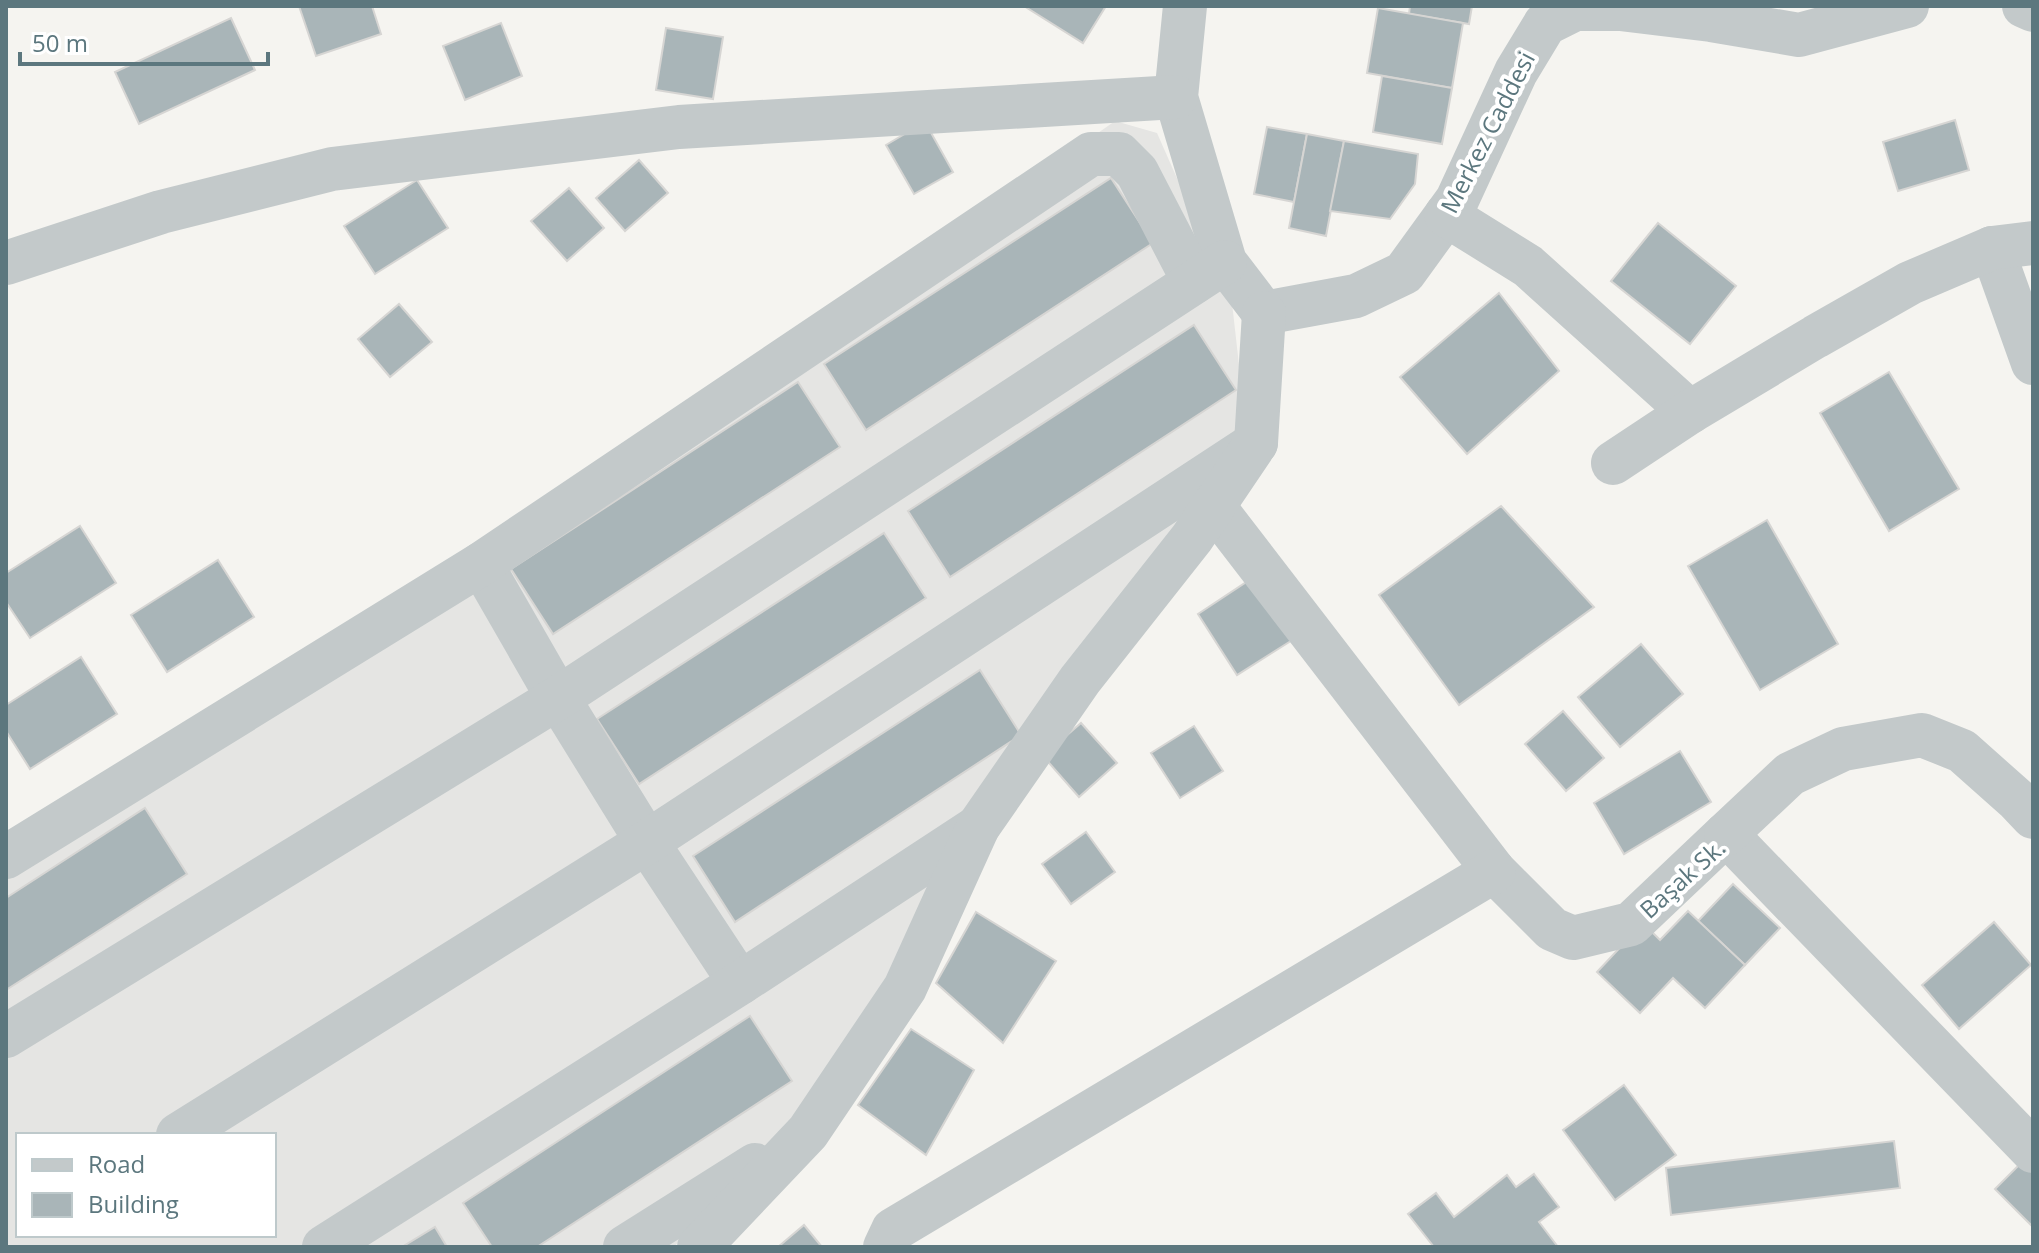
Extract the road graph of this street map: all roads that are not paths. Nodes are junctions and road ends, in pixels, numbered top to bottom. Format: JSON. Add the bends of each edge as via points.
{"nodes":[{"id":1,"x":1185,"y":6,"type":"edge"},
{"id":2,"x":1907,"y":6,"type":"edge"},
{"id":3,"x":2024,"y":6,"type":"edge"},
{"id":4,"x":2033,"y":10,"type":"edge"},
{"id":5,"x":1176,"y":97,"type":"junction"},
{"id":6,"x":1446,"y":215,"type":"junction"},
{"id":7,"x":2012,"y":245,"type":"edge"},
{"id":8,"x":6,"y":263,"type":"edge"},
{"id":9,"x":1209,"y":272,"type":"junction"},
{"id":10,"x":1264,"y":313,"type":"junction"},
{"id":11,"x":2033,"y":363,"type":"edge"},
{"id":12,"x":1690,"y":412,"type":"junction"},
{"id":13,"x":1256,"y":443,"type":"junction"},
{"id":14,"x":1613,"y":463,"type":"dead end"},
{"id":15,"x":1214,"y":507,"type":"junction"},
{"id":16,"x":481,"y":564,"type":"junction"},
{"id":17,"x":558,"y":698,"type":"junction"},
{"id":18,"x":2033,"y":817,"type":"edge"},
{"id":19,"x":978,"y":827,"type":"junction"},
{"id":20,"x":1726,"y":834,"type":"junction"},
{"id":21,"x":647,"y":842,"type":"junction"},
{"id":22,"x":6,"y":857,"type":"edge"},
{"id":23,"x":1494,"y":871,"type":"junction"},
{"id":24,"x":740,"y":983,"type":"junction"},
{"id":25,"x":6,"y":1036,"type":"edge"},
{"id":26,"x":808,"y":1132,"type":"junction"},
{"id":27,"x":181,"y":1133,"type":"edge"},
{"id":28,"x":2033,"y":1151,"type":"edge"},
{"id":29,"x":324,"y":1247,"type":"edge"},
{"id":30,"x":625,"y":1247,"type":"edge"},
{"id":31,"x":699,"y":1247,"type":"edge"},
{"id":32,"x":885,"y":1247,"type":"edge"}],
"edges":[{"from":1,"to":5,"type":"street"},
{"from":2,"to":6,"type":"street","name":"Merkez Caddesi","via":[[1799,35],[1620,9],[1575,9],[1545,24]]},
{"from":3,"to":4,"type":"street"},
{"from":5,"to":8,"type":"street","via":[[679,127],[332,169],[161,212]]},
{"from":5,"to":9,"type":"street"},
{"from":6,"to":10,"type":"street","name":"Merkez Caddesi","via":[[1404,273],[1356,296]]},
{"from":6,"to":12,"type":"street","via":[[1528,266]]},
{"from":7,"to":11,"type":"street"},
{"from":7,"to":12,"type":"street","via":[[1910,283]]},
{"from":9,"to":10,"type":"street"},
{"from":9,"to":16,"type":"street","via":[[1137,172],[1119,154],[1091,154]]},
{"from":9,"to":17,"type":"street"},
{"from":10,"to":13,"type":"street"},
{"from":12,"to":14,"type":"street"},
{"from":13,"to":15,"type":"street"},
{"from":13,"to":21,"type":"street"},
{"from":15,"to":19,"type":"street","via":[[1080,680]]},
{"from":15,"to":23,"type":"street","name":"Başak Sk."},
{"from":16,"to":17,"type":"street"},
{"from":16,"to":22,"type":"street"},
{"from":17,"to":21,"type":"street"},
{"from":17,"to":25,"type":"street"},
{"from":18,"to":20,"type":"street","via":[[1962,751],[1922,735],[1843,749],[1790,774]]},
{"from":19,"to":24,"type":"street"},
{"from":19,"to":26,"type":"street","via":[[905,988]]},
{"from":20,"to":23,"type":"street","name":"Başak Sk.","via":[[1631,924],[1573,938],[1552,929]]},
{"from":20,"to":28,"type":"street","name":"Başak Sk."},
{"from":21,"to":24,"type":"street"},
{"from":21,"to":27,"type":"street"},
{"from":23,"to":32,"type":"street","via":[[893,1230]]},
{"from":24,"to":29,"type":"street"},
{"from":26,"to":30,"type":"street"},
{"from":26,"to":31,"type":"street"}]}
